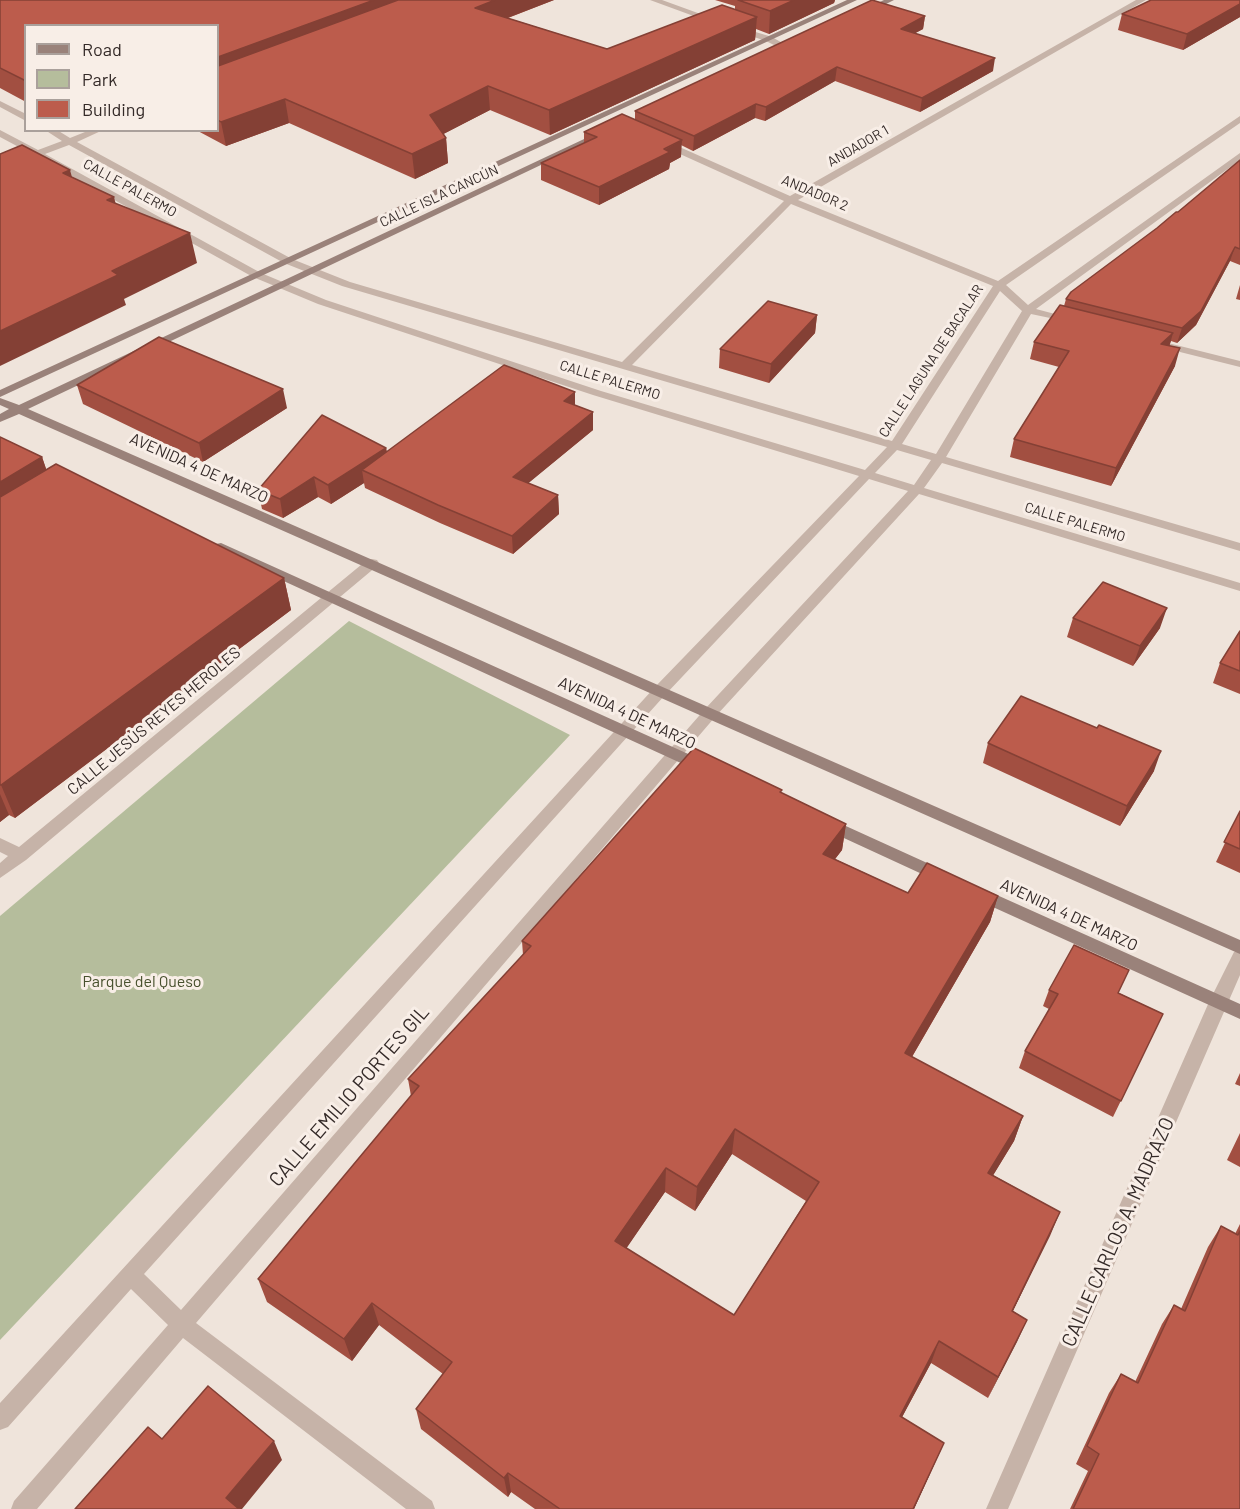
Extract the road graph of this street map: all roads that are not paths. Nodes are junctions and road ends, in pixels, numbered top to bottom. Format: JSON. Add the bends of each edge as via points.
{"nodes":[{"id":1,"x":654,"y":0,"type":"edge"},
{"id":2,"x":854,"y":0,"type":"edge"},
{"id":3,"x":890,"y":0,"type":"edge"},
{"id":4,"x":1142,"y":0,"type":"edge"},
{"id":5,"x":848,"y":19,"type":"edge"},
{"id":6,"x":769,"y":39,"type":"junction"},
{"id":7,"x":797,"y":43,"type":"edge"},
{"id":8,"x":787,"y":48,"type":"junction"},
{"id":9,"x":776,"y":53,"type":"edge"},
{"id":10,"x":0,"y":104,"type":"edge"},
{"id":11,"x":24,"y":117,"type":"edge"},
{"id":12,"x":1240,"y":119,"type":"edge"},
{"id":13,"x":611,"y":130,"type":"edge"},
{"id":14,"x":52,"y":132,"type":"edge"},
{"id":15,"x":94,"y":132,"type":"edge"},
{"id":16,"x":0,"y":133,"type":"edge"},
{"id":17,"x":653,"y":139,"type":"edge"},
{"id":18,"x":69,"y":142,"type":"junction"},
{"id":19,"x":38,"y":154,"type":"junction"},
{"id":20,"x":1240,"y":156,"type":"edge"},
{"id":21,"x":0,"y":168,"type":"edge"},
{"id":22,"x":790,"y":200,"type":"junction"},
{"id":23,"x":288,"y":261,"type":"junction"},
{"id":24,"x":312,"y":270,"type":"junction"},
{"id":25,"x":257,"y":275,"type":"junction"},
{"id":26,"x":280,"y":285,"type":"junction"},
{"id":27,"x":999,"y":285,"type":"junction"},
{"id":28,"x":1028,"y":310,"type":"junction"},
{"id":29,"x":1084,"y":324,"type":"edge"},
{"id":30,"x":1151,"y":342,"type":"edge"},
{"id":31,"x":1240,"y":364,"type":"edge"},
{"id":32,"x":625,"y":365,"type":"junction"},
{"id":33,"x":0,"y":394,"type":"edge"},
{"id":34,"x":0,"y":401,"type":"edge"},
{"id":35,"x":17,"y":408,"type":"junction"},
{"id":36,"x":0,"y":418,"type":"edge"},
{"id":37,"x":895,"y":445,"type":"junction"},
{"id":38,"x":939,"y":458,"type":"junction"},
{"id":39,"x":866,"y":474,"type":"junction"},
{"id":40,"x":917,"y":489,"type":"junction"},
{"id":41,"x":203,"y":539,"type":"edge"},
{"id":42,"x":1240,"y":547,"type":"edge"},
{"id":43,"x":372,"y":563,"type":"junction"},
{"id":44,"x":1240,"y":587,"type":"edge"},
{"id":45,"x":330,"y":597,"type":"junction"},
{"id":46,"x":660,"y":691,"type":"junction"},
{"id":47,"x":710,"y":713,"type":"junction"},
{"id":48,"x":624,"y":731,"type":"junction"},
{"id":49,"x":675,"y":754,"type":"junction"},
{"id":50,"x":718,"y":774,"type":"edge"},
{"id":51,"x":816,"y":819,"type":"edge"},
{"id":52,"x":0,"y":844,"type":"edge"},
{"id":53,"x":20,"y":856,"type":"junction"},
{"id":54,"x":0,"y":872,"type":"edge"},
{"id":55,"x":1240,"y":947,"type":"edge"},
{"id":56,"x":1240,"y":957,"type":"edge"},
{"id":57,"x":1218,"y":1002,"type":"junction"},
{"id":58,"x":1240,"y":1012,"type":"edge"},
{"id":59,"x":131,"y":1275,"type":"junction"},
{"id":60,"x":181,"y":1324,"type":"junction"},
{"id":61,"x":0,"y":1419,"type":"edge"},
{"id":62,"x":22,"y":1509,"type":"edge"},
{"id":63,"x":424,"y":1509,"type":"edge"},
{"id":64,"x":997,"y":1509,"type":"edge"}],
"edges":[{"from":1,"to":6,"type":"street"},
{"from":2,"to":6,"type":"street","name":"CALLE ISLA CANCÚN"},
{"from":3,"to":5,"type":"street"},
{"from":4,"to":22,"type":"street","name":"ANDADOR 1"},
{"from":6,"to":8,"type":"street"},
{"from":6,"to":23,"type":"street","name":"CALLE ISLA CANCÚN"},
{"from":7,"to":8,"type":"street"},
{"from":8,"to":9,"type":"street"},
{"from":10,"to":11,"type":"street"},
{"from":12,"to":27,"type":"street","name":"CALLE LAGUNA DE BACALAR"},
{"from":13,"to":24,"type":"street","name":"CALLE ISLA CANCÚN"},
{"from":14,"to":18,"type":"street","name":"CALLE PALERMO"},
{"from":15,"to":18,"type":"street"},
{"from":16,"to":19,"type":"street","name":"CALLE PALERMO"},
{"from":17,"to":22,"type":"street","name":"ANDADOR 2"},
{"from":18,"to":19,"type":"street"},
{"from":18,"to":23,"type":"street","name":"CALLE PALERMO"},
{"from":19,"to":21,"type":"street"},
{"from":19,"to":25,"type":"street","name":"CALLE PALERMO"},
{"from":20,"to":28,"type":"street"},
{"from":22,"to":27,"type":"street","name":"ANDADOR 2"},
{"from":22,"to":32,"type":"street","name":"ANDADOR 1"},
{"from":23,"to":24,"type":"street","name":"CALLE PALERMO"},
{"from":23,"to":25,"type":"street","name":"CALLE ISLA CANCÚN"},
{"from":24,"to":26,"type":"street","name":"CALLE ISLA CANCÚN"},
{"from":24,"to":32,"type":"street","name":"CALLE PALERMO","via":[[346,284]]},
{"from":25,"to":26,"type":"street","name":"CALLE PALERMO"},
{"from":25,"to":33,"type":"street","name":"CALLE ISLA CANCÚN"},
{"from":26,"to":35,"type":"street","name":"CALLE ISLA CANCÚN"},
{"from":26,"to":39,"type":"street","name":"CALLE PALERMO","via":[[597,393]]},
{"from":27,"to":28,"type":"street","name":"ANDADOR 2"},
{"from":27,"to":37,"type":"street","name":"CALLE LAGUNA DE BACALAR"},
{"from":28,"to":29,"type":"street"},
{"from":28,"to":38,"type":"street"},
{"from":30,"to":31,"type":"street"},
{"from":32,"to":37,"type":"street","name":"CALLE PALERMO"},
{"from":34,"to":35,"type":"street","name":"AVENIDA 4 DE MARZO"},
{"from":35,"to":36,"type":"street","name":"CALLE ISLA CANCÚN"},
{"from":35,"to":43,"type":"street","name":"AVENIDA 4 DE MARZO"},
{"from":37,"to":38,"type":"street","name":"CALLE PALERMO"},
{"from":37,"to":39,"type":"street","name":"CALLE LAGUNA DE BACALAR"},
{"from":38,"to":40,"type":"street"},
{"from":38,"to":42,"type":"street","name":"CALLE PALERMO"},
{"from":39,"to":40,"type":"street","name":"CALLE PALERMO"},
{"from":39,"to":46,"type":"street","name":"CALLE LAGUNA DE BACALAR"},
{"from":40,"to":44,"type":"street","name":"CALLE PALERMO"},
{"from":40,"to":47,"type":"street"},
{"from":41,"to":45,"type":"street","name":"AVENIDA 4 DE MARZO"},
{"from":43,"to":45,"type":"street","name":"CALLE JESÚS REYES HEROLES"},
{"from":43,"to":46,"type":"street","name":"AVENIDA 4 DE MARZO"},
{"from":45,"to":48,"type":"street","name":"AVENIDA 4 DE MARZO"},
{"from":45,"to":53,"type":"street","name":"CALLE JESÚS REYES HEROLES"},
{"from":46,"to":47,"type":"street","name":"AVENIDA 4 DE MARZO"},
{"from":46,"to":48,"type":"street"},
{"from":47,"to":49,"type":"street","name":"CALLE EMILIO PORTES GIL"},
{"from":47,"to":55,"type":"street","name":"AVENIDA 4 DE MARZO"},
{"from":48,"to":49,"type":"street","name":"AVENIDA 4 DE MARZO"},
{"from":48,"to":59,"type":"street"},
{"from":49,"to":50,"type":"street","name":"AVENIDA 4 DE MARZO"},
{"from":49,"to":60,"type":"street","name":"CALLE EMILIO PORTES GIL"},
{"from":51,"to":57,"type":"street","name":"AVENIDA 4 DE MARZO"},
{"from":52,"to":53,"type":"street"},
{"from":53,"to":54,"type":"street","name":"CALLE JESÚS REYES HEROLES"},
{"from":56,"to":57,"type":"street","name":"CALLE CARLOS A. MADRAZO"},
{"from":57,"to":58,"type":"street","name":"AVENIDA 4 DE MARZO"},
{"from":57,"to":64,"type":"street","name":"CALLE CARLOS A. MADRAZO"},
{"from":59,"to":60,"type":"street"},
{"from":59,"to":61,"type":"street"},
{"from":60,"to":62,"type":"street","name":"CALLE EMILIO PORTES GIL"},
{"from":60,"to":63,"type":"street"}]}
